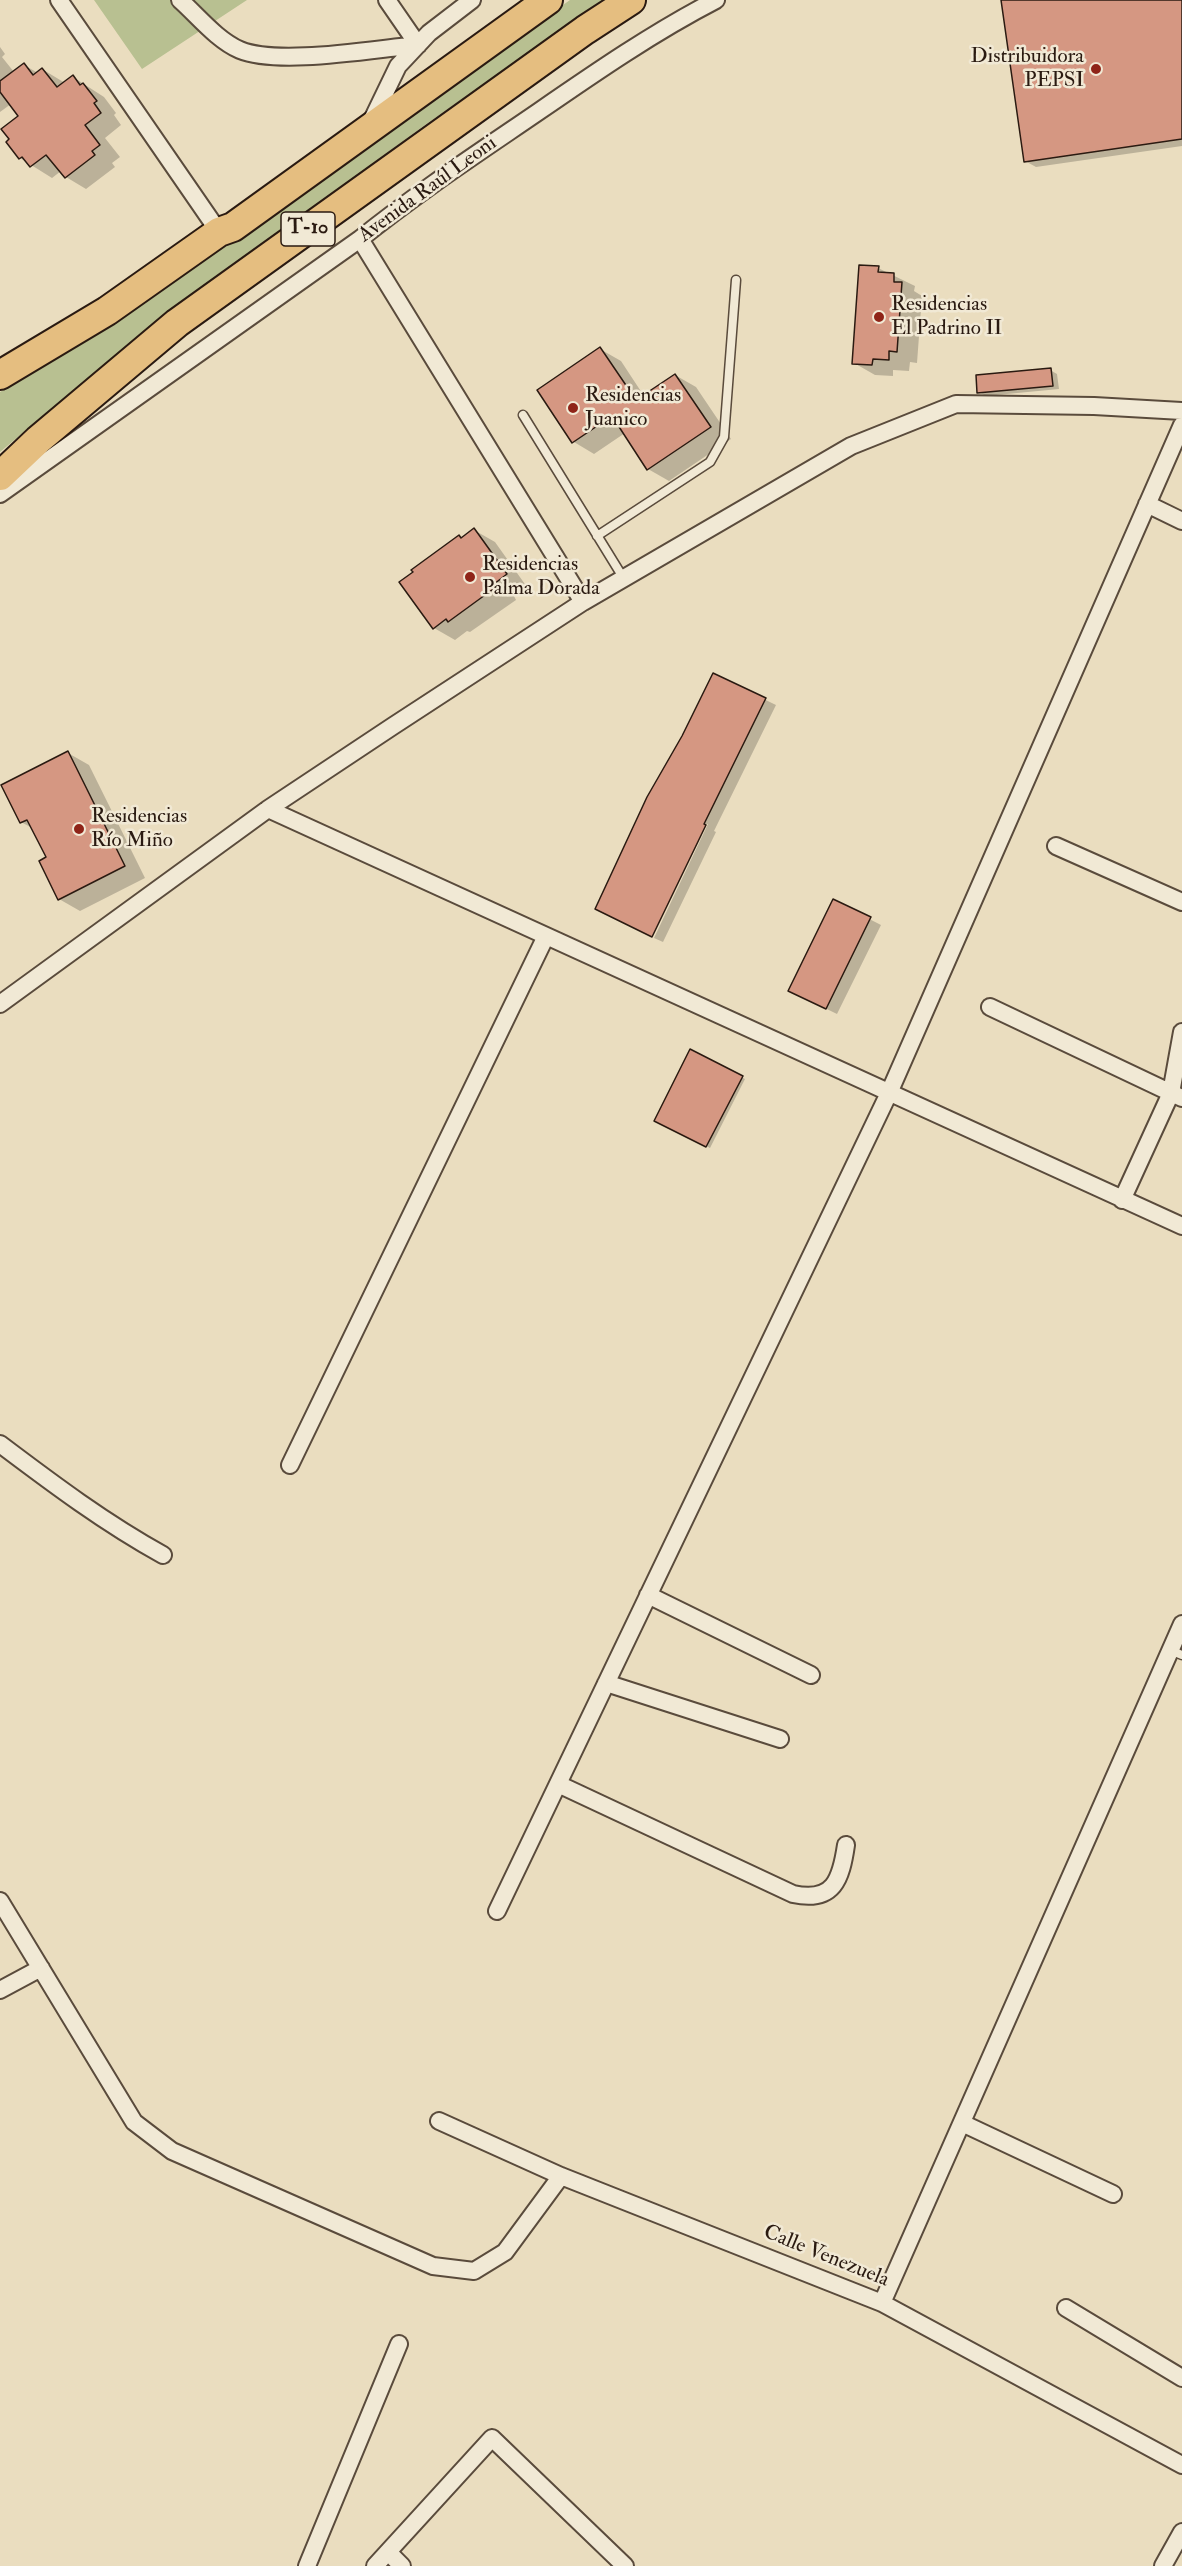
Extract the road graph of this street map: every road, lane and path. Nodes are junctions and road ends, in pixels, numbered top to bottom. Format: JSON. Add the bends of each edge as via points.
{"nodes":[{"id":1,"x":59,"y":0,"type":"edge"},
{"id":2,"x":180,"y":0,"type":"edge"},
{"id":3,"x":387,"y":0,"type":"edge"},
{"id":4,"x":472,"y":0,"type":"edge"},
{"id":5,"x":548,"y":0,"type":"edge"},
{"id":6,"x":631,"y":0,"type":"edge"},
{"id":7,"x":716,"y":0,"type":"edge"},
{"id":8,"x":418,"y":45,"type":"junction"},
{"id":9,"x":367,"y":130,"type":"junction"},
{"id":10,"x":219,"y":232,"type":"junction"},
{"id":11,"x":360,"y":239,"type":"junction"},
{"id":12,"x":736,"y":280,"type":"dead end"},
{"id":13,"x":0,"y":375,"type":"edge"},
{"id":14,"x":1182,"y":411,"type":"edge"},
{"id":15,"x":523,"y":416,"type":"dead end"},
{"id":16,"x":1182,"y":424,"type":"edge"},
{"id":17,"x":0,"y":476,"type":"edge"},
{"id":18,"x":0,"y":494,"type":"edge"},
{"id":19,"x":1147,"y":504,"type":"junction"},
{"id":20,"x":1182,"y":521,"type":"edge"},
{"id":21,"x":597,"y":536,"type":"junction"},
{"id":22,"x":624,"y":579,"type":"junction"},
{"id":23,"x":583,"y":603,"type":"junction"},
{"id":24,"x":268,"y":809,"type":"junction"},
{"id":25,"x":1056,"y":846,"type":"dead end"},
{"id":26,"x":1182,"y":902,"type":"edge"},
{"id":27,"x":546,"y":936,"type":"junction"},
{"id":28,"x":0,"y":1004,"type":"edge"},
{"id":29,"x":990,"y":1007,"type":"dead end"},
{"id":30,"x":1182,"y":1032,"type":"edge"},
{"id":31,"x":1178,"y":1091,"type":"edge"},
{"id":32,"x":889,"y":1093,"type":"junction"},
{"id":33,"x":1122,"y":1200,"type":"junction"},
{"id":34,"x":1182,"y":1226,"type":"edge"},
{"id":35,"x":0,"y":1444,"type":"edge"},
{"id":36,"x":290,"y":1465,"type":"dead end"},
{"id":37,"x":163,"y":1555,"type":"dead end"},
{"id":38,"x":648,"y":1595,"type":"junction"},
{"id":39,"x":1182,"y":1623,"type":"edge"},
{"id":40,"x":1176,"y":1653,"type":"edge"},
{"id":41,"x":811,"y":1675,"type":"dead end"},
{"id":42,"x":606,"y":1683,"type":"junction"},
{"id":43,"x":780,"y":1739,"type":"dead end"},
{"id":44,"x":558,"y":1784,"type":"junction"},
{"id":45,"x":846,"y":1845,"type":"dead end"},
{"id":46,"x":0,"y":1901,"type":"edge"},
{"id":47,"x":497,"y":1911,"type":"dead end"},
{"id":48,"x":41,"y":1968,"type":"junction"},
{"id":49,"x":0,"y":1990,"type":"edge"},
{"id":50,"x":439,"y":2121,"type":"dead end"},
{"id":51,"x":962,"y":2122,"type":"junction"},
{"id":52,"x":561,"y":2176,"type":"junction"},
{"id":53,"x":1113,"y":2194,"type":"dead end"},
{"id":54,"x":882,"y":2303,"type":"junction"},
{"id":55,"x":1066,"y":2308,"type":"dead end"},
{"id":56,"x":399,"y":2344,"type":"dead end"},
{"id":57,"x":1182,"y":2378,"type":"edge"},
{"id":58,"x":1182,"y":2465,"type":"edge"},
{"id":59,"x":1182,"y":2532,"type":"edge"},
{"id":60,"x":388,"y":2552,"type":"junction"},
{"id":61,"x":307,"y":2566,"type":"edge"},
{"id":62,"x":375,"y":2566,"type":"edge"},
{"id":63,"x":402,"y":2566,"type":"edge"},
{"id":64,"x":625,"y":2566,"type":"edge"},
{"id":65,"x":1163,"y":2566,"type":"edge"}],
"edges":[{"from":1,"to":10,"type":"street"},
{"from":2,"to":8,"type":"street","via":[[229,44],[266,57]]},
{"from":3,"to":8,"type":"street"},
{"from":4,"to":8,"type":"street"},
{"from":5,"to":9,"type":"highway","number":"T-10"},
{"from":6,"to":17,"type":"highway","name":"Avenida Raúl Leoni","number":"T-10","via":[[177,323]]},
{"from":7,"to":11,"type":"street","name":"Avenida Raúl Leoni","via":[[608,64],[404,204]]},
{"from":8,"to":9,"type":"street","via":[[398,66]]},
{"from":9,"to":10,"type":"highway","number":"T-10","via":[[232,227]]},
{"from":10,"to":13,"type":"highway","number":"T-10","via":[[107,311]]},
{"from":11,"to":18,"type":"street","name":"Avenida Raúl Leoni"},
{"from":11,"to":23,"type":"street"},
{"from":12,"to":21,"type":"lane","via":[[724,437],[718,451],[710,462]]},
{"from":14,"to":22,"type":"street","via":[[956,404],[851,446]]},
{"from":15,"to":21,"type":"lane"},
{"from":16,"to":19,"type":"street"},
{"from":19,"to":20,"type":"street"},
{"from":19,"to":32,"type":"street"},
{"from":21,"to":22,"type":"lane"},
{"from":22,"to":23,"type":"street"},
{"from":23,"to":24,"type":"street"},
{"from":24,"to":27,"type":"street"},
{"from":24,"to":28,"type":"street"},
{"from":25,"to":26,"type":"street"},
{"from":27,"to":32,"type":"street"},
{"from":27,"to":36,"type":"street"},
{"from":29,"to":31,"type":"street"},
{"from":30,"to":31,"type":"street"},
{"from":31,"to":33,"type":"street"},
{"from":32,"to":33,"type":"street"},
{"from":32,"to":38,"type":"street"},
{"from":33,"to":34,"type":"street"},
{"from":35,"to":37,"type":"street","via":[[122,1533]]},
{"from":38,"to":41,"type":"street"},
{"from":38,"to":42,"type":"street"},
{"from":39,"to":40,"type":"street"},
{"from":40,"to":51,"type":"street"},
{"from":42,"to":43,"type":"street"},
{"from":42,"to":44,"type":"street"},
{"from":44,"to":45,"type":"street","via":[[793,1894],[824,1894],[836,1885],[843,1870]]},
{"from":44,"to":47,"type":"street"},
{"from":46,"to":48,"type":"street"},
{"from":48,"to":49,"type":"street"},
{"from":48,"to":52,"type":"street","via":[[134,2122],[172,2151],[433,2266],[474,2271],[505,2252]]},
{"from":50,"to":52,"type":"street","name":"Calle Venezuela"},
{"from":51,"to":53,"type":"street"},
{"from":51,"to":54,"type":"street"},
{"from":52,"to":54,"type":"street","name":"Calle Venezuela"},
{"from":54,"to":58,"type":"street","name":"Calle Venezuela"},
{"from":55,"to":57,"type":"street"},
{"from":56,"to":61,"type":"street"},
{"from":59,"to":65,"type":"street"},
{"from":60,"to":62,"type":"street"},
{"from":60,"to":63,"type":"street"},
{"from":60,"to":64,"type":"street","via":[[492,2438]]}]}
